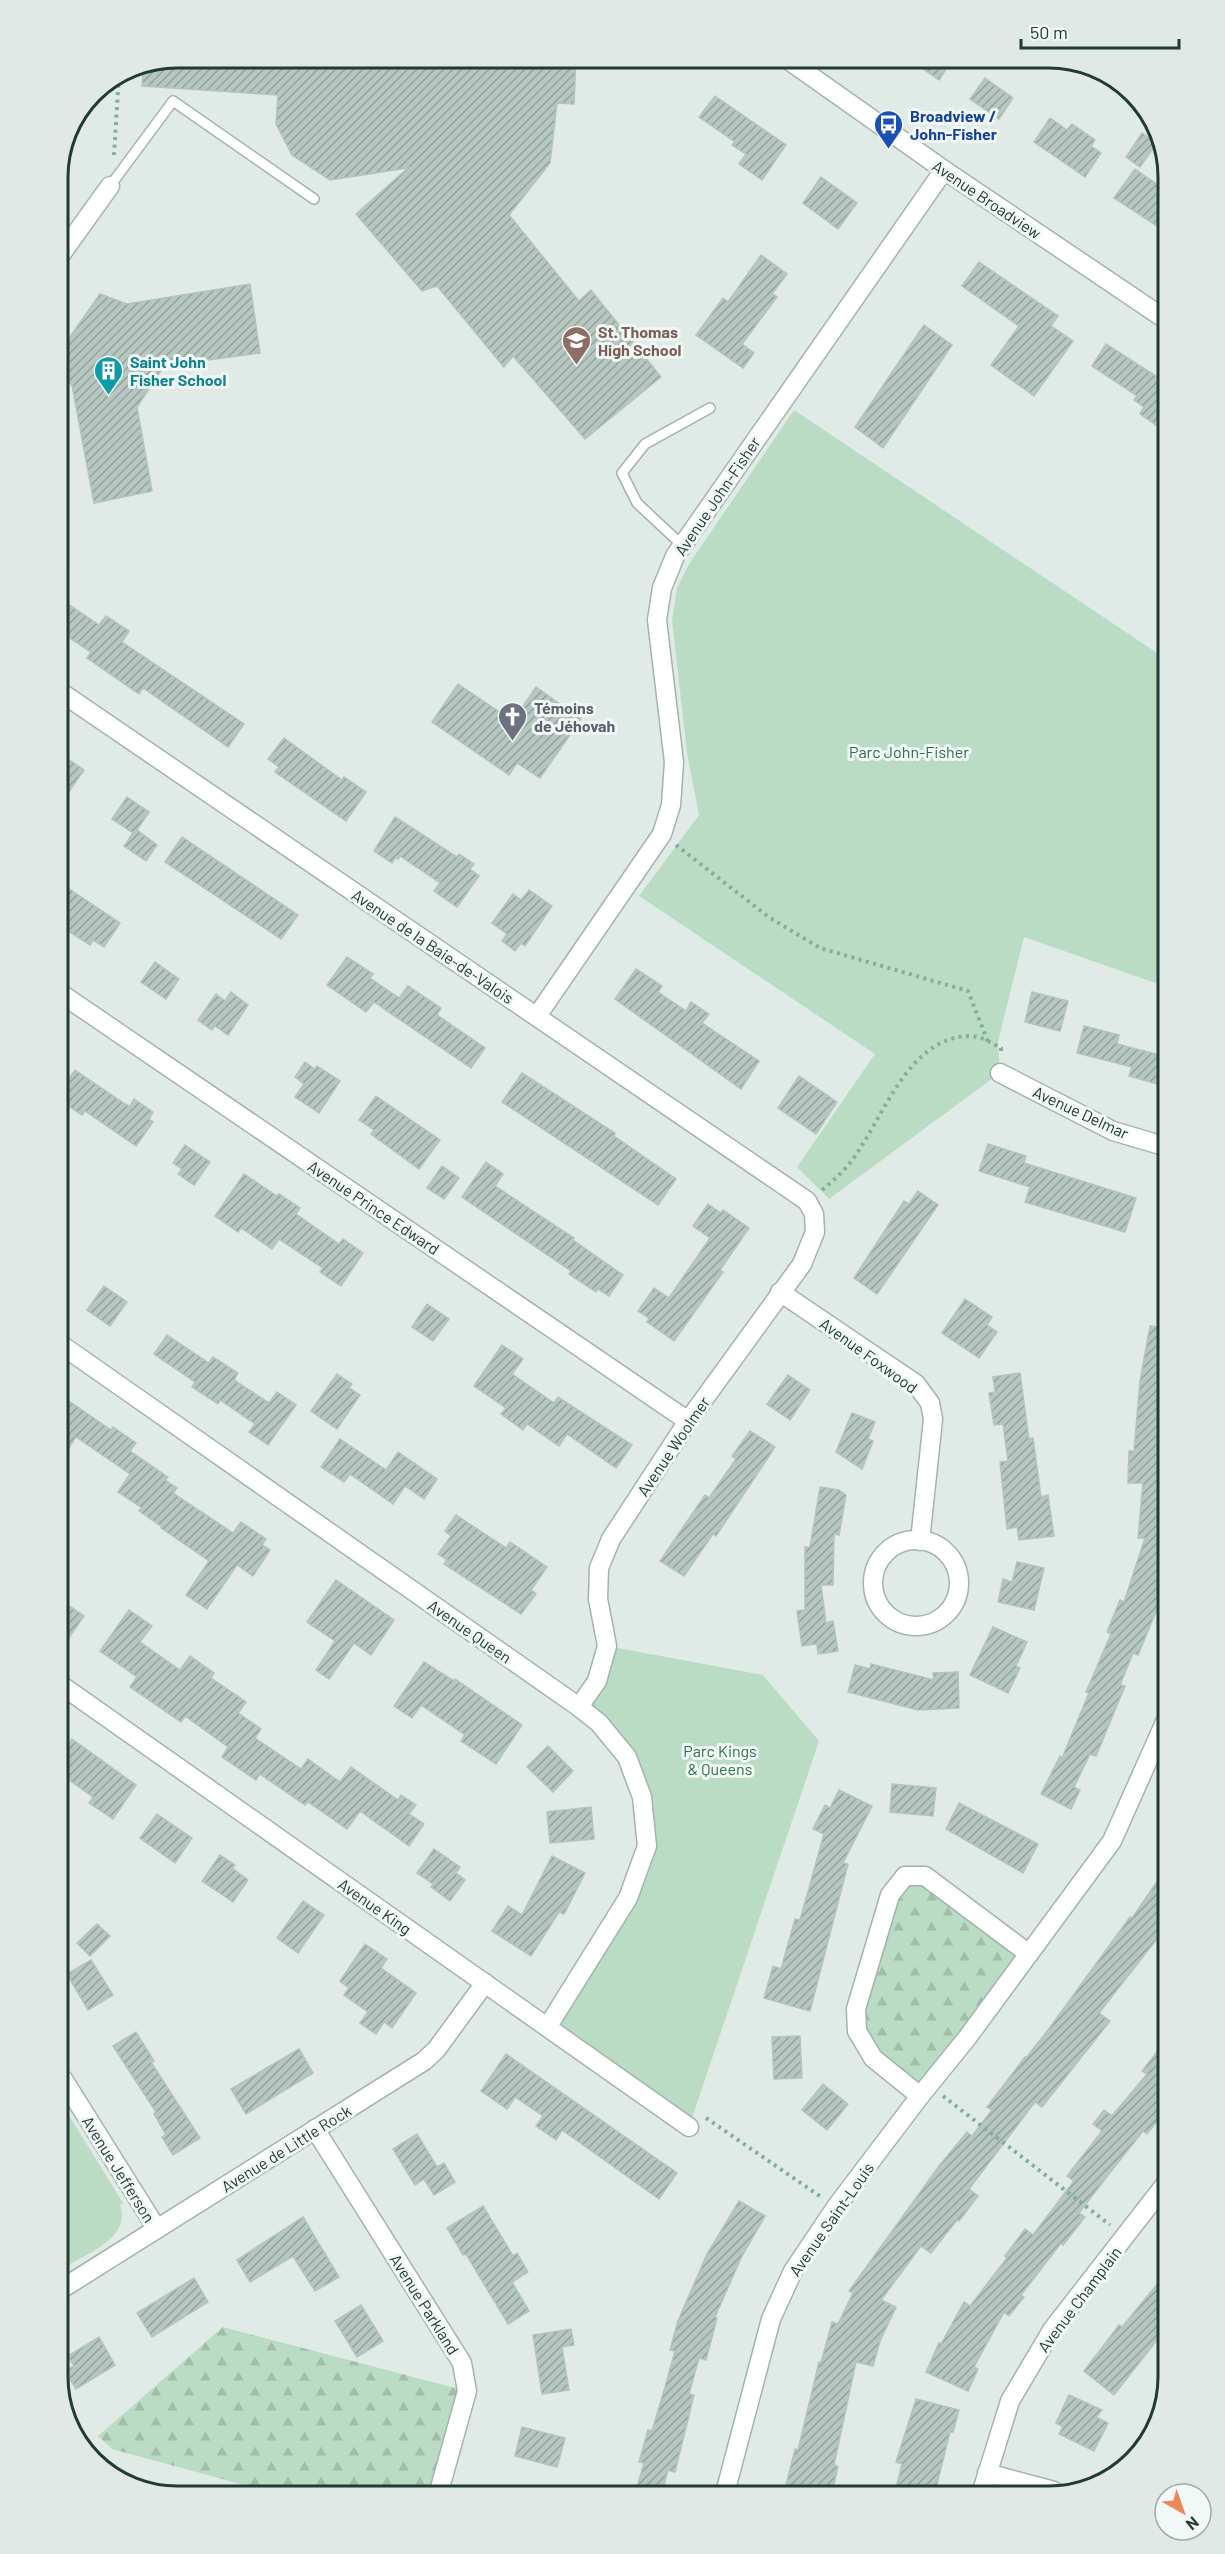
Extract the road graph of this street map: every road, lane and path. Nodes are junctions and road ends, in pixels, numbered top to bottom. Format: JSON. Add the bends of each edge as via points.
{"nodes":[{"id":1,"x":800,"y":68,"type":"edge"},
{"id":2,"x":118,"y":84,"type":"edge"},
{"id":3,"x":114,"y":155,"type":"dead end"},
{"id":4,"x":944,"y":170,"type":"junction"},
{"id":5,"x":110,"y":186,"type":"joint"},
{"id":6,"x":314,"y":199,"type":"dead end"},
{"id":7,"x":68,"y":245,"type":"edge"},
{"id":8,"x":1158,"y":314,"type":"edge"},
{"id":9,"x":710,"y":408,"type":"dead end"},
{"id":10,"x":682,"y":545,"type":"junction"},
{"id":11,"x":68,"y":697,"type":"edge"},
{"id":12,"x":662,"y":834,"type":"junction"},
{"id":13,"x":68,"y":998,"type":"edge"},
{"id":14,"x":537,"y":1017,"type":"junction"},
{"id":15,"x":988,"y":1042,"type":"junction"},
{"id":16,"x":1000,"y":1073,"type":"joint"},
{"id":17,"x":1158,"y":1144,"type":"edge"},
{"id":18,"x":807,"y":1201,"type":"junction"},
{"id":19,"x":780,"y":1292,"type":"junction"},
{"id":20,"x":68,"y":1350,"type":"edge"},
{"id":21,"x":688,"y":1421,"type":"junction"},
{"id":22,"x":920,"y":1541,"type":"junction"},
{"id":23,"x":68,"y":1689,"type":"edge"},
{"id":24,"x":579,"y":1707,"type":"junction"},
{"id":25,"x":1158,"y":1738,"type":"edge"},
{"id":26,"x":1029,"y":1954,"type":"junction"},
{"id":27,"x":484,"y":1983,"type":"junction"},
{"id":28,"x":548,"y":2026,"type":"junction"},
{"id":29,"x":68,"y":2087,"type":"edge"},
{"id":30,"x":942,"y":2095,"type":"dead end"},
{"id":31,"x":920,"y":2096,"type":"junction"},
{"id":32,"x":693,"y":2119,"type":"joint"},
{"id":33,"x":315,"y":2129,"type":"junction"},
{"id":34,"x":1158,"y":2194,"type":"edge"},
{"id":35,"x":822,"y":2197,"type":"dead end"},
{"id":36,"x":1113,"y":2227,"type":"dead end"},
{"id":37,"x":157,"y":2229,"type":"junction"},
{"id":38,"x":68,"y":2285,"type":"edge"},
{"id":39,"x":987,"y":2473,"type":"junction"},
{"id":40,"x":441,"y":2486,"type":"edge"},
{"id":41,"x":727,"y":2486,"type":"edge"},
{"id":42,"x":983,"y":2486,"type":"edge"},
{"id":43,"x":1035,"y":2486,"type":"edge"}],
"edges":[{"from":1,"to":4,"type":"street","name":"Avenue Broadview"},
{"from":2,"to":3,"type":"path"},
{"from":4,"to":8,"type":"street","name":"Avenue Broadview"},
{"from":4,"to":10,"type":"street","name":"Avenue John-Fisher"},
{"from":5,"to":6,"type":"lane","via":[[173,101]]},
{"from":5,"to":7,"type":"street"},
{"from":9,"to":10,"type":"lane","via":[[645,444],[622,473],[637,503]]},
{"from":10,"to":12,"type":"street","name":"Avenue John-Fisher","via":[[662,588],[657,620],[674,762],[671,805]]},
{"from":11,"to":14,"type":"street","name":"Avenue de la Baie-de-Valois"},
{"from":12,"to":14,"type":"street","name":"Avenue John-Fisher"},
{"from":12,"to":15,"type":"path","via":[[770,918],[820,948],[968,991]]},
{"from":13,"to":21,"type":"street","name":"Avenue Prince Edward"},
{"from":14,"to":18,"type":"street","name":"Avenue de la Baie-de-Valois"},
{"from":15,"to":16,"type":"path","via":[[1001,1048]]},
{"from":15,"to":18,"type":"path","via":[[974,1035],[943,1040],[917,1061],[850,1163]]},
{"from":16,"to":17,"type":"street","name":"Avenue Delmar","via":[[1113,1131]]},
{"from":18,"to":19,"type":"street","name":"Avenue Woolmer","via":[[815,1232],[802,1264]]},
{"from":19,"to":21,"type":"street","name":"Avenue Woolmer"},
{"from":19,"to":22,"type":"street","name":"Avenue Foxwood","via":[[916,1384],[930,1404],[933,1419]]},
{"from":20,"to":24,"type":"street","name":"Avenue Queen"},
{"from":21,"to":24,"type":"street","name":"Avenue Woolmer","via":[[611,1539],[599,1568],[598,1599],[607,1646],[597,1681]]},
{"from":22,"to":22,"type":"street","via":[[941,1548],[951,1557],[959,1584],[951,1610],[928,1625],[914,1626],[894,1619],[878,1604],[874,1576],[888,1551],[900,1543]]},
{"from":23,"to":27,"type":"street","name":"Avenue King"},
{"from":24,"to":28,"type":"street","name":"Avenue Queen","via":[[599,1723],[627,1757],[642,1797],[646,1846],[628,1898]]},
{"from":25,"to":26,"type":"street","name":"Avenue Saint-Louis","via":[[1112,1841]]},
{"from":26,"to":31,"type":"street","name":"Avenue Saint-Louis"},
{"from":26,"to":31,"type":"street","via":[[925,1876],[904,1876],[890,1895],[856,2009],[857,2031],[873,2058]]},
{"from":27,"to":28,"type":"street","name":"Avenue King"},
{"from":27,"to":33,"type":"street","name":"Avenue de Little Rock","via":[[424,2061]]},
{"from":28,"to":32,"type":"street","name":"Avenue King"},
{"from":29,"to":37,"type":"street","name":"Avenue Jefferson"},
{"from":30,"to":36,"type":"path"},
{"from":31,"to":41,"type":"street","name":"Avenue Saint-Louis","via":[[793,2271],[771,2319]]},
{"from":32,"to":35,"type":"path"},
{"from":33,"to":37,"type":"street","name":"Avenue de Little Rock"},
{"from":33,"to":40,"type":"street","name":"Avenue Parkland","via":[[462,2363],[467,2391]]},
{"from":34,"to":39,"type":"street","name":"Avenue Champlain","via":[[1052,2330],[1010,2401]]},
{"from":37,"to":38,"type":"street","name":"Avenue de Little Rock"},
{"from":39,"to":42,"type":"street","name":"Avenue Champlain"},
{"from":39,"to":43,"type":"street"}]}
